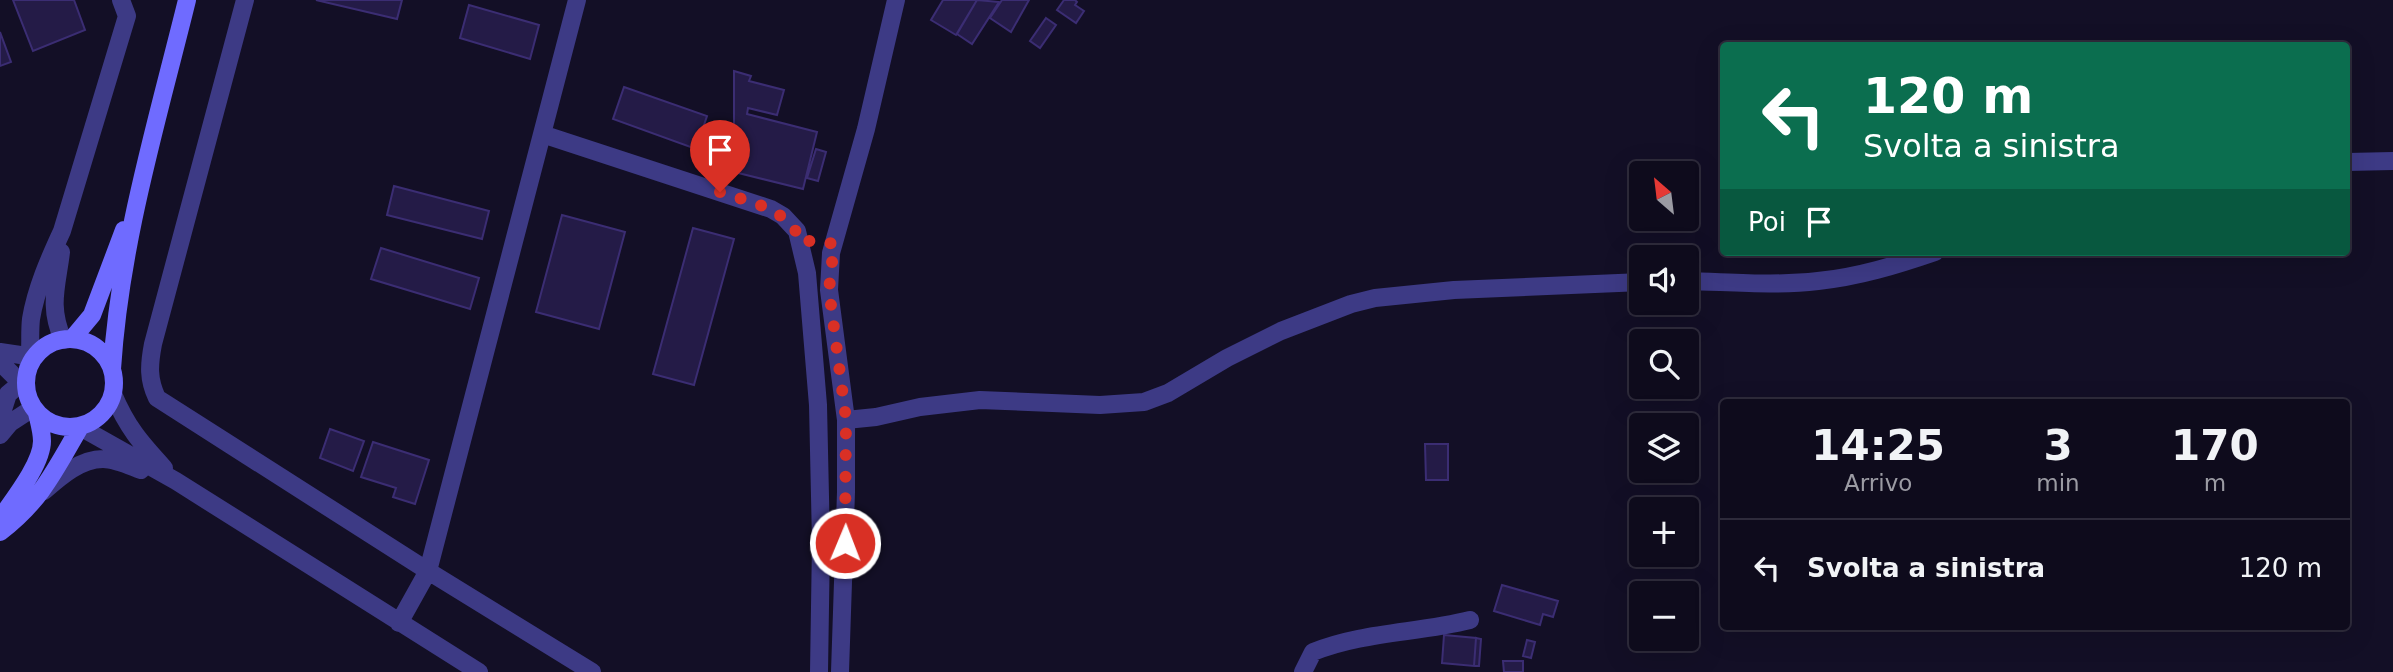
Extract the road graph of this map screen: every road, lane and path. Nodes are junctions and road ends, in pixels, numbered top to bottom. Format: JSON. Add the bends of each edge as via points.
{"nodes":[{"id":1,"x":121,"y":0,"type":"edge"},
{"id":2,"x":187,"y":0,"type":"edge"},
{"id":3,"x":245,"y":0,"type":"edge"},
{"id":4,"x":577,"y":0,"type":"edge"},
{"id":5,"x":896,"y":0,"type":"edge"},
{"id":6,"x":542,"y":134,"type":"junction"},
{"id":7,"x":2393,"y":161,"type":"edge"},
{"id":8,"x":2350,"y":162,"type":"edge"},
{"id":9,"x":136,"y":201,"type":"junction"},
{"id":10,"x":62,"y":231,"type":"junction"},
{"id":11,"x":802,"y":243,"type":"junction"},
{"id":12,"x":834,"y":244,"type":"junction"},
{"id":13,"x":1922,"y":256,"type":"edge"},
{"id":14,"x":1699,"y":281,"type":"edge"},
{"id":15,"x":1629,"y":283,"type":"edge"},
{"id":16,"x":68,"y":340,"type":"junction"},
{"id":17,"x":0,"y":352,"type":"edge"},
{"id":18,"x":0,"y":362,"type":"edge"},
{"id":19,"x":111,"y":369,"type":"junction"},
{"id":20,"x":28,"y":371,"type":"junction"},
{"id":21,"x":113,"y":394,"type":"junction"},
{"id":22,"x":35,"y":411,"type":"junction"},
{"id":23,"x":0,"y":419,"type":"edge"},
{"id":24,"x":846,"y":419,"type":"junction"},
{"id":25,"x":79,"y":426,"type":"junction"},
{"id":26,"x":0,"y":435,"type":"edge"},
{"id":27,"x":176,"y":481,"type":"junction"},
{"id":28,"x":39,"y":496,"type":"junction"},
{"id":29,"x":0,"y":519,"type":"edge"},
{"id":30,"x":0,"y":532,"type":"edge"},
{"id":31,"x":428,"y":571,"type":"junction"},
{"id":32,"x":1470,"y":620,"type":"dead end"},
{"id":33,"x":399,"y":623,"type":"junction"},
{"id":34,"x":479,"y":672,"type":"edge"},
{"id":35,"x":592,"y":672,"type":"edge"},
{"id":36,"x":819,"y":672,"type":"edge"},
{"id":37,"x":840,"y":672,"type":"edge"},
{"id":38,"x":1303,"y":672,"type":"edge"}],
"edges":[{"from":1,"to":10,"type":"street","via":[[127,16]]},
{"from":2,"to":9,"type":"main road"},
{"from":3,"to":31,"type":"street","via":[[153,344],[150,383],[157,398]]},
{"from":4,"to":6,"type":"street"},
{"from":5,"to":12,"type":"street"},
{"from":6,"to":11,"type":"street","via":[[771,209],[793,224]]},
{"from":6,"to":31,"type":"street"},
{"from":7,"to":8,"type":"street"},
{"from":9,"to":16,"type":"main road","via":[[92,315]]},
{"from":9,"to":19,"type":"main road"},
{"from":10,"to":16,"type":"street","via":[[54,313]]},
{"from":10,"to":20,"type":"street","via":[[31,317]]},
{"from":11,"to":12,"type":"street"},
{"from":11,"to":36,"type":"street","via":[[818,405]]},
{"from":12,"to":24,"type":"street","via":[[829,290]]},
{"from":13,"to":14,"type":"street","via":[[1820,281]]},
{"from":15,"to":24,"type":"street","via":[[1454,290],[1350,303],[1281,331],[1144,402],[1100,405],[980,400]]},
{"from":16,"to":19,"type":"main road","via":[[96,348]]},
{"from":16,"to":20,"type":"main road","via":[[49,344]]},
{"from":17,"to":20,"type":"street","via":[[11,355]]},
{"from":18,"to":20,"type":"street"},
{"from":19,"to":21,"type":"main road"},
{"from":20,"to":22,"type":"main road"},
{"from":20,"to":23,"type":"street","via":[[8,394]]},
{"from":21,"to":25,"type":"main road","via":[[101,415]]},
{"from":21,"to":27,"type":"street","via":[[133,434]]},
{"from":22,"to":25,"type":"main road","via":[[56,426]]},
{"from":22,"to":26,"type":"street","via":[[10,423]]},
{"from":22,"to":29,"type":"main road","via":[[43,439],[41,451]]},
{"from":24,"to":37,"type":"street"},
{"from":25,"to":27,"type":"street"},
{"from":25,"to":28,"type":"main road"},
{"from":27,"to":28,"type":"street","via":[[105,459],[87,461]]},
{"from":27,"to":33,"type":"street"},
{"from":28,"to":30,"type":"main road"},
{"from":31,"to":33,"type":"street"},
{"from":31,"to":35,"type":"street"},
{"from":32,"to":38,"type":"street","via":[[1326,646],[1312,652]]},
{"from":33,"to":34,"type":"street"}]}
